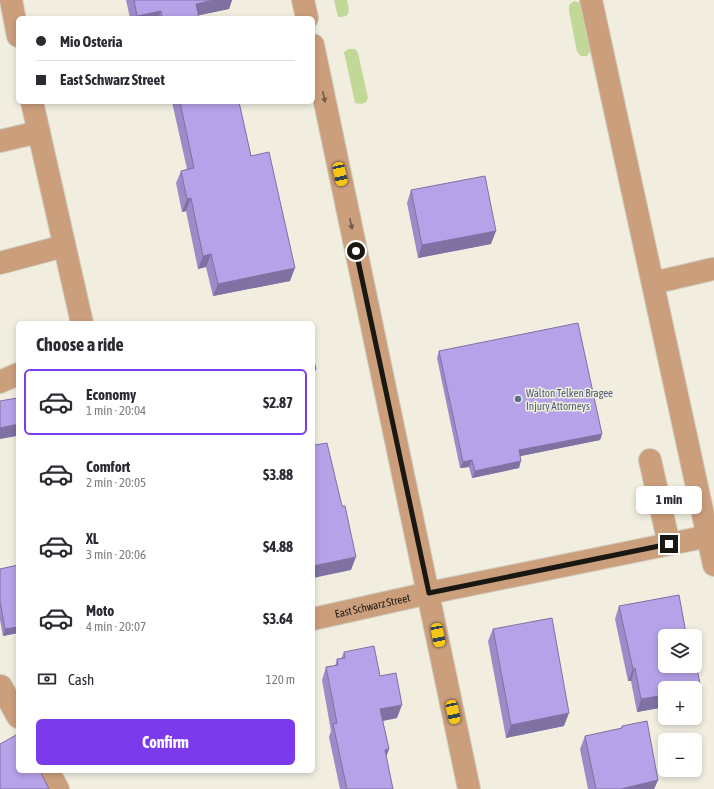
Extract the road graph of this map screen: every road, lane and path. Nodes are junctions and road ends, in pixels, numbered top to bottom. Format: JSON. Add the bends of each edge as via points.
{"nodes":[{"id":1,"x":11,"y":0,"type":"edge"},
{"id":2,"x":303,"y":0,"type":"edge"},
{"id":3,"x":591,"y":0,"type":"edge"},
{"id":4,"x":307,"y":16,"type":"edge"},
{"id":5,"x":16,"y":26,"type":"edge"},
{"id":6,"x":315,"y":54,"type":"edge"},
{"id":7,"x":32,"y":104,"type":"edge"},
{"id":8,"x":39,"y":132,"type":"junction"},
{"id":9,"x":0,"y":141,"type":"edge"},
{"id":10,"x":64,"y":246,"type":"junction"},
{"id":11,"x":0,"y":263,"type":"edge"},
{"id":12,"x":713,"y":269,"type":"edge"},
{"id":13,"x":653,"y":283,"type":"junction"},
{"id":14,"x":82,"y":321,"type":"edge"},
{"id":15,"x":16,"y":375,"type":"edge"},
{"id":16,"x":0,"y":382,"type":"edge"},
{"id":17,"x":650,"y":460,"type":"dead end"},
{"id":18,"x":711,"y":535,"type":"edge"},
{"id":19,"x":669,"y":544,"type":"junction"},
{"id":20,"x":714,"y":566,"type":"edge"},
{"id":21,"x":429,"y":593,"type":"junction"},
{"id":22,"x":315,"y":619,"type":"edge"},
{"id":23,"x":6,"y":685,"type":"edge"},
{"id":24,"x":16,"y":712,"type":"edge"},
{"id":25,"x":49,"y":773,"type":"edge"},
{"id":26,"x":58,"y":789,"type":"edge"},
{"id":27,"x":469,"y":789,"type":"edge"}],
"edges":[{"from":1,"to":5,"type":"street"},
{"from":2,"to":4,"type":"street"},
{"from":3,"to":13,"type":"street"},
{"from":6,"to":21,"type":"street","one_way":true},
{"from":7,"to":8,"type":"street"},
{"from":8,"to":9,"type":"street"},
{"from":8,"to":10,"type":"street"},
{"from":10,"to":11,"type":"street"},
{"from":10,"to":14,"type":"street"},
{"from":12,"to":13,"type":"street"},
{"from":13,"to":18,"type":"street"},
{"from":15,"to":16,"type":"street"},
{"from":17,"to":19,"type":"street"},
{"from":18,"to":19,"type":"street","name":"East Schwarz Street"},
{"from":18,"to":20,"type":"street"},
{"from":19,"to":21,"type":"street","name":"East Schwarz Street"},
{"from":21,"to":22,"type":"street","name":"East Schwarz Street"},
{"from":21,"to":27,"type":"street"},
{"from":23,"to":24,"type":"street"},
{"from":25,"to":26,"type":"street"}]}
